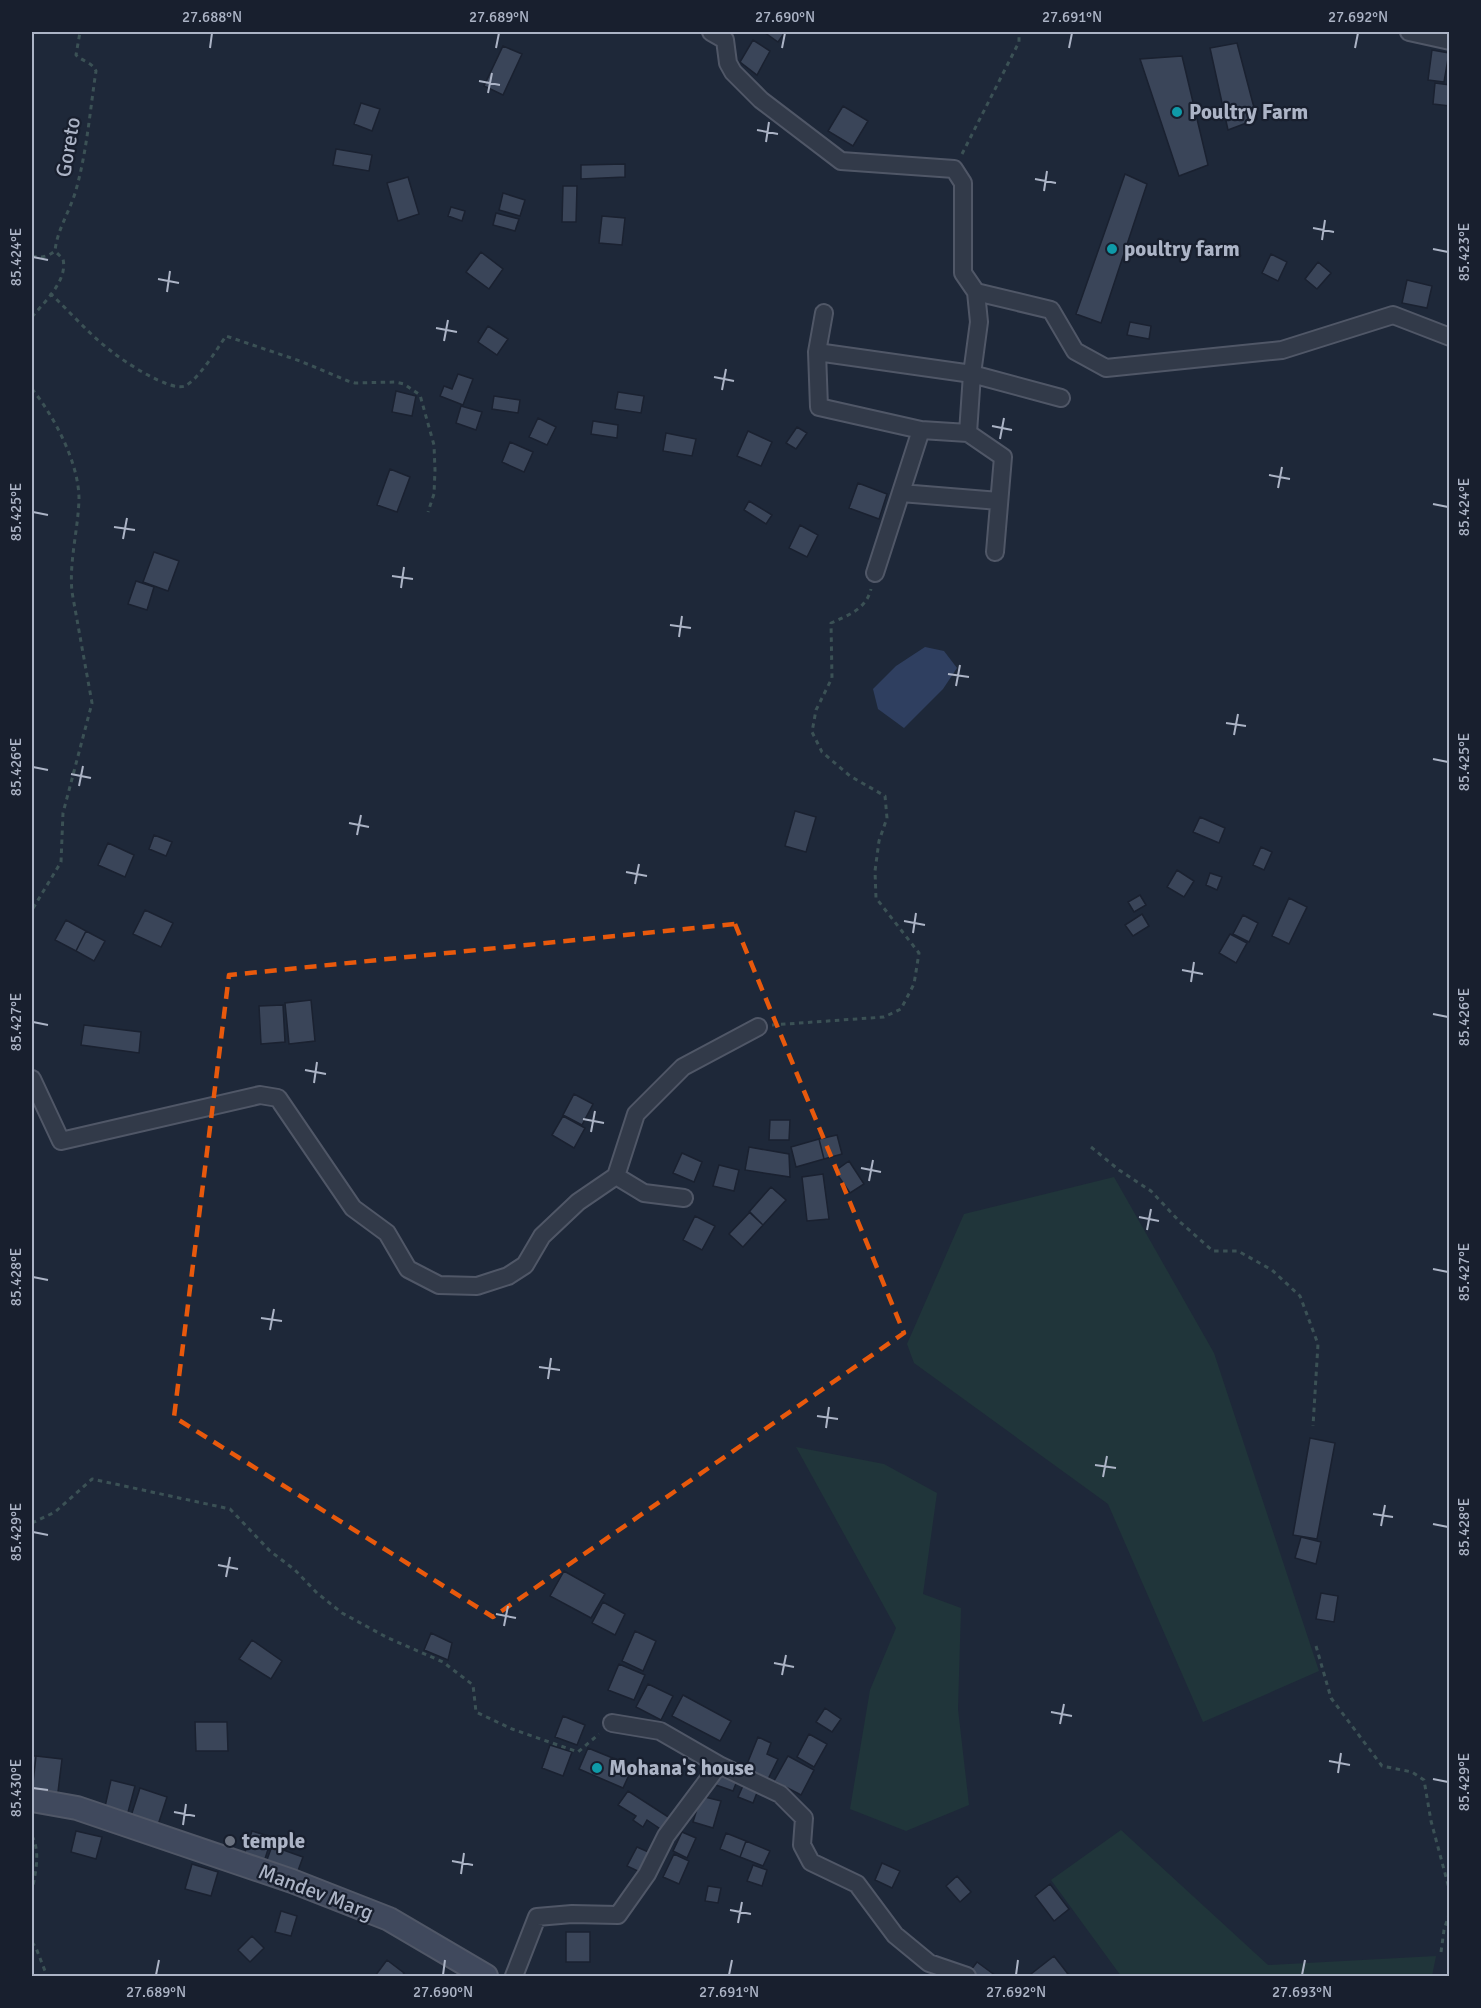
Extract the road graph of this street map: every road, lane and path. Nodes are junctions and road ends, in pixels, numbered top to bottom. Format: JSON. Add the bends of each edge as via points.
{"nodes":[{"id":1,"x":80,"y":32,"type":"edge"},
{"id":2,"x":1019,"y":32,"type":"edge"},
{"id":3,"x":1409,"y":32,"type":"edge"},
{"id":4,"x":724,"y":34,"type":"edge"},
{"id":5,"x":1449,"y":41,"type":"edge"},
{"id":6,"x":954,"y":169,"type":"junction"},
{"id":7,"x":55,"y":251,"type":"junction"},
{"id":8,"x":32,"y":255,"type":"edge"},
{"id":9,"x":976,"y":292,"type":"junction"},
{"id":10,"x":50,"y":293,"type":"junction"},
{"id":11,"x":824,"y":313,"type":"dead end"},
{"id":12,"x":32,"y":317,"type":"edge"},
{"id":13,"x":1449,"y":337,"type":"edge"},
{"id":14,"x":817,"y":352,"type":"junction"},
{"id":15,"x":972,"y":374,"type":"junction"},
{"id":16,"x":32,"y":389,"type":"edge"},
{"id":17,"x":1061,"y":398,"type":"dead end"},
{"id":18,"x":921,"y":430,"type":"junction"},
{"id":19,"x":968,"y":433,"type":"junction"},
{"id":20,"x":902,"y":493,"type":"junction"},
{"id":21,"x":999,"y":501,"type":"junction"},
{"id":22,"x":428,"y":512,"type":"dead end"},
{"id":23,"x":995,"y":552,"type":"dead end"},
{"id":24,"x":875,"y":573,"type":"joint"},
{"id":25,"x":32,"y":910,"type":"edge"},
{"id":26,"x":758,"y":1027,"type":"joint"},
{"id":27,"x":32,"y":1079,"type":"edge"},
{"id":28,"x":1091,"y":1147,"type":"dead end"},
{"id":29,"x":616,"y":1176,"type":"junction"},
{"id":30,"x":684,"y":1198,"type":"dead end"},
{"id":31,"x":1313,"y":1426,"type":"dead end"},
{"id":32,"x":32,"y":1523,"type":"edge"},
{"id":33,"x":1316,"y":1646,"type":"dead end"},
{"id":34,"x":612,"y":1723,"type":"joint"},
{"id":35,"x":719,"y":1765,"type":"junction"},
{"id":36,"x":32,"y":1800,"type":"edge"},
{"id":37,"x":32,"y":1836,"type":"edge"},
{"id":38,"x":32,"y":1892,"type":"edge"},
{"id":39,"x":1449,"y":1892,"type":"edge"},
{"id":40,"x":1449,"y":1911,"type":"edge"},
{"id":41,"x":32,"y":1942,"type":"edge"},
{"id":42,"x":1441,"y":1952,"type":"dead end"},
{"id":43,"x":47,"y":1977,"type":"edge"},
{"id":44,"x":486,"y":1977,"type":"edge"},
{"id":45,"x":514,"y":1977,"type":"edge"},
{"id":46,"x":968,"y":1977,"type":"edge"}],
"edges":[{"from":1,"to":7,"type":"path","name":"Goreto","via":[[76,55],[96,71],[82,165]]},
{"from":2,"to":6,"type":"path","via":[[1018,42]]},
{"from":3,"to":5,"type":"street"},
{"from":4,"to":6,"type":"street","via":[[733,72],[761,100],[841,161]]},
{"from":6,"to":9,"type":"street","via":[[963,183],[963,273]]},
{"from":7,"to":8,"type":"path","via":[[48,256]]},
{"from":7,"to":10,"type":"path","via":[[65,266]]},
{"from":9,"to":13,"type":"street","via":[[1051,310],[1075,351],[1106,368],[1282,350],[1393,315]]},
{"from":9,"to":15,"type":"street","via":[[979,322]]},
{"from":10,"to":12,"type":"path"},
{"from":10,"to":22,"type":"path","via":[[111,351],[176,387],[191,382],[226,336],[355,383],[404,384],[420,395],[434,445],[434,494]]},
{"from":11,"to":14,"type":"street"},
{"from":14,"to":15,"type":"street"},
{"from":14,"to":18,"type":"street","via":[[819,407]]},
{"from":15,"to":17,"type":"street"},
{"from":15,"to":19,"type":"street"},
{"from":16,"to":25,"type":"path","via":[[73,462],[77,482],[79,499],[70,574],[92,703],[63,813],[61,862]]},
{"from":18,"to":19,"type":"street"},
{"from":18,"to":20,"type":"street"},
{"from":19,"to":21,"type":"street","via":[[1003,457]]},
{"from":20,"to":21,"type":"street"},
{"from":20,"to":24,"type":"street"},
{"from":21,"to":23,"type":"street"},
{"from":24,"to":26,"type":"path","via":[[868,601],[853,614],[831,623],[832,678],[816,710],[812,732],[822,752],[850,776],[885,796],[887,818],[879,841],[876,898],[919,953],[914,984],[901,1009],[884,1017]]},
{"from":26,"to":29,"type":"street","via":[[683,1067],[636,1114]]},
{"from":27,"to":29,"type":"street","via":[[61,1141],[260,1095],[278,1098],[353,1208],[387,1233],[408,1269],[439,1285],[477,1286],[525,1265],[542,1236],[578,1202]]},
{"from":28,"to":31,"type":"path","via":[[1151,1191],[1213,1251],[1238,1251],[1272,1270],[1300,1296],[1318,1344]]},
{"from":29,"to":30,"type":"street","via":[[644,1193]]},
{"from":32,"to":34,"type":"path","via":[[55,1512],[92,1479],[230,1509],[270,1551],[342,1613],[443,1662],[473,1685],[476,1712],[512,1730],[578,1752]]},
{"from":33,"to":39,"type":"path","via":[[1331,1698],[1382,1766],[1412,1772],[1424,1780]]},
{"from":34,"to":35,"type":"street","via":[[660,1731]]},
{"from":35,"to":45,"type":"street","via":[[666,1836],[647,1874],[618,1915],[537,1917]]},
{"from":35,"to":46,"type":"street","via":[[780,1794],[804,1818],[802,1845],[811,1862],[857,1884],[896,1935],[929,1963]]},
{"from":36,"to":44,"type":"main road","name":"Mandev Marg","via":[[77,1808],[292,1881],[389,1919]]},
{"from":37,"to":38,"type":"path","via":[[37,1857]]},
{"from":40,"to":42,"type":"path"},
{"from":41,"to":43,"type":"path"}]}
